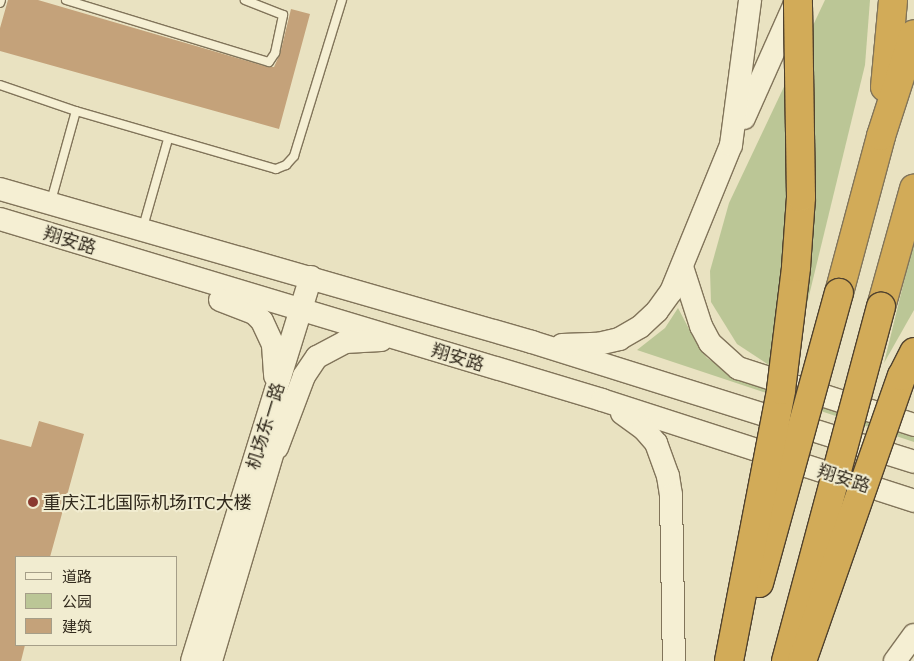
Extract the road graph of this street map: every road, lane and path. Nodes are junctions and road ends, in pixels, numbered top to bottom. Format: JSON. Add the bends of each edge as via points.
{"nodes":[{"id":1,"x":66,"y":0,"type":"edge"},
{"id":2,"x":245,"y":0,"type":"edge"},
{"id":3,"x":342,"y":0,"type":"edge"},
{"id":4,"x":750,"y":0,"type":"edge"},
{"id":5,"x":893,"y":0,"type":"edge"},
{"id":6,"x":797,"y":3,"type":"edge"},
{"id":7,"x":914,"y":34,"type":"edge"},
{"id":8,"x":0,"y":85,"type":"edge"},
{"id":9,"x":76,"y":111,"type":"junction"},
{"id":10,"x":880,"y":136,"type":"junction"},
{"id":11,"x":168,"y":139,"type":"junction"},
{"id":12,"x":731,"y":145,"type":"junction"},
{"id":13,"x":0,"y":179,"type":"edge"},
{"id":14,"x":0,"y":189,"type":"edge"},
{"id":15,"x":914,"y":189,"type":"edge"},
{"id":16,"x":40,"y":200,"type":"junction"},
{"id":17,"x":0,"y":219,"type":"edge"},
{"id":18,"x":142,"y":229,"type":"junction"},
{"id":19,"x":144,"y":262,"type":"junction"},
{"id":20,"x":682,"y":267,"type":"junction"},
{"id":21,"x":317,"y":279,"type":"junction"},
{"id":22,"x":307,"y":311,"type":"junction"},
{"id":23,"x":410,"y":342,"type":"junction"},
{"id":24,"x":532,"y":342,"type":"junction"},
{"id":25,"x":914,"y":352,"type":"edge"},
{"id":26,"x":273,"y":398,"type":"junction"},
{"id":27,"x":602,"y":400,"type":"junction"},
{"id":28,"x":914,"y":425,"type":"edge"},
{"id":29,"x":914,"y":462,"type":"edge"},
{"id":30,"x":266,"y":474,"type":"junction"},
{"id":31,"x":914,"y":501,"type":"edge"},
{"id":32,"x":914,"y":635,"type":"edge"},
{"id":33,"x":192,"y":661,"type":"edge"},
{"id":34,"x":211,"y":661,"type":"edge"},
{"id":35,"x":674,"y":661,"type":"edge"},
{"id":36,"x":729,"y":661,"type":"edge"},
{"id":37,"x":737,"y":661,"type":"edge"},
{"id":38,"x":786,"y":661,"type":"edge"},
{"id":39,"x":802,"y":661,"type":"edge"},
{"id":40,"x":895,"y":661,"type":"edge"}],
"edges":[{"from":1,"to":2,"type":"lane","via":[[269,62],[275,53],[284,15]]},
{"from":3,"to":11,"type":"lane","via":[[294,156],[286,165],[276,169],[261,167]]},
{"from":4,"to":12,"type":"main road"},
{"from":5,"to":10,"type":"highway"},
{"from":6,"to":12,"type":"main road"},
{"from":6,"to":36,"type":"highway","bridge":true,"via":[[801,196],[796,267],[781,390]]},
{"from":7,"to":10,"type":"highway"},
{"from":8,"to":9,"type":"lane"},
{"from":9,"to":11,"type":"lane"},
{"from":9,"to":16,"type":"lane"},
{"from":10,"to":37,"type":"highway","bridge":true},
{"from":11,"to":18,"type":"lane"},
{"from":12,"to":20,"type":"main road"},
{"from":13,"to":16,"type":"main road"},
{"from":14,"to":16,"type":"main road","name":"翔安路"},
{"from":15,"to":38,"type":"highway","bridge":true},
{"from":16,"to":18,"type":"main road","name":"翔安路"},
{"from":17,"to":19,"type":"main road","name":"翔安路"},
{"from":18,"to":21,"type":"main road","name":"翔安路"},
{"from":19,"to":22,"type":"main road","name":"翔安路"},
{"from":19,"to":26,"type":"main road","via":[[193,291],[241,306],[262,321],[269,332],[276,360]]},
{"from":20,"to":24,"type":"main road","via":[[657,311],[640,327],[619,339],[577,346]]},
{"from":20,"to":28,"type":"main road","via":[[701,326],[710,343],[738,368]]},
{"from":21,"to":22,"type":"main road","name":"机场东一路"},
{"from":21,"to":24,"type":"main road","name":"翔安路"},
{"from":22,"to":23,"type":"main road","name":"翔安路"},
{"from":22,"to":26,"type":"main road","name":"机场东一路"},
{"from":22,"to":30,"type":"main road","name":"机场东一路"},
{"from":23,"to":27,"type":"main road","name":"翔安路"},
{"from":23,"to":30,"type":"main road","via":[[345,342],[317,357],[304,376]]},
{"from":24,"to":29,"type":"main road","name":"翔安路"},
{"from":25,"to":39,"type":"highway","bridge":true,"via":[[902,376]]},
{"from":26,"to":33,"type":"main road","name":"机场东一路"},
{"from":27,"to":31,"type":"main road","name":"翔安路"},
{"from":27,"to":35,"type":"main road","via":[[643,428],[656,443],[668,476]]},
{"from":30,"to":34,"type":"main road","name":"机场东一路"},
{"from":32,"to":40,"type":"main road"}]}
